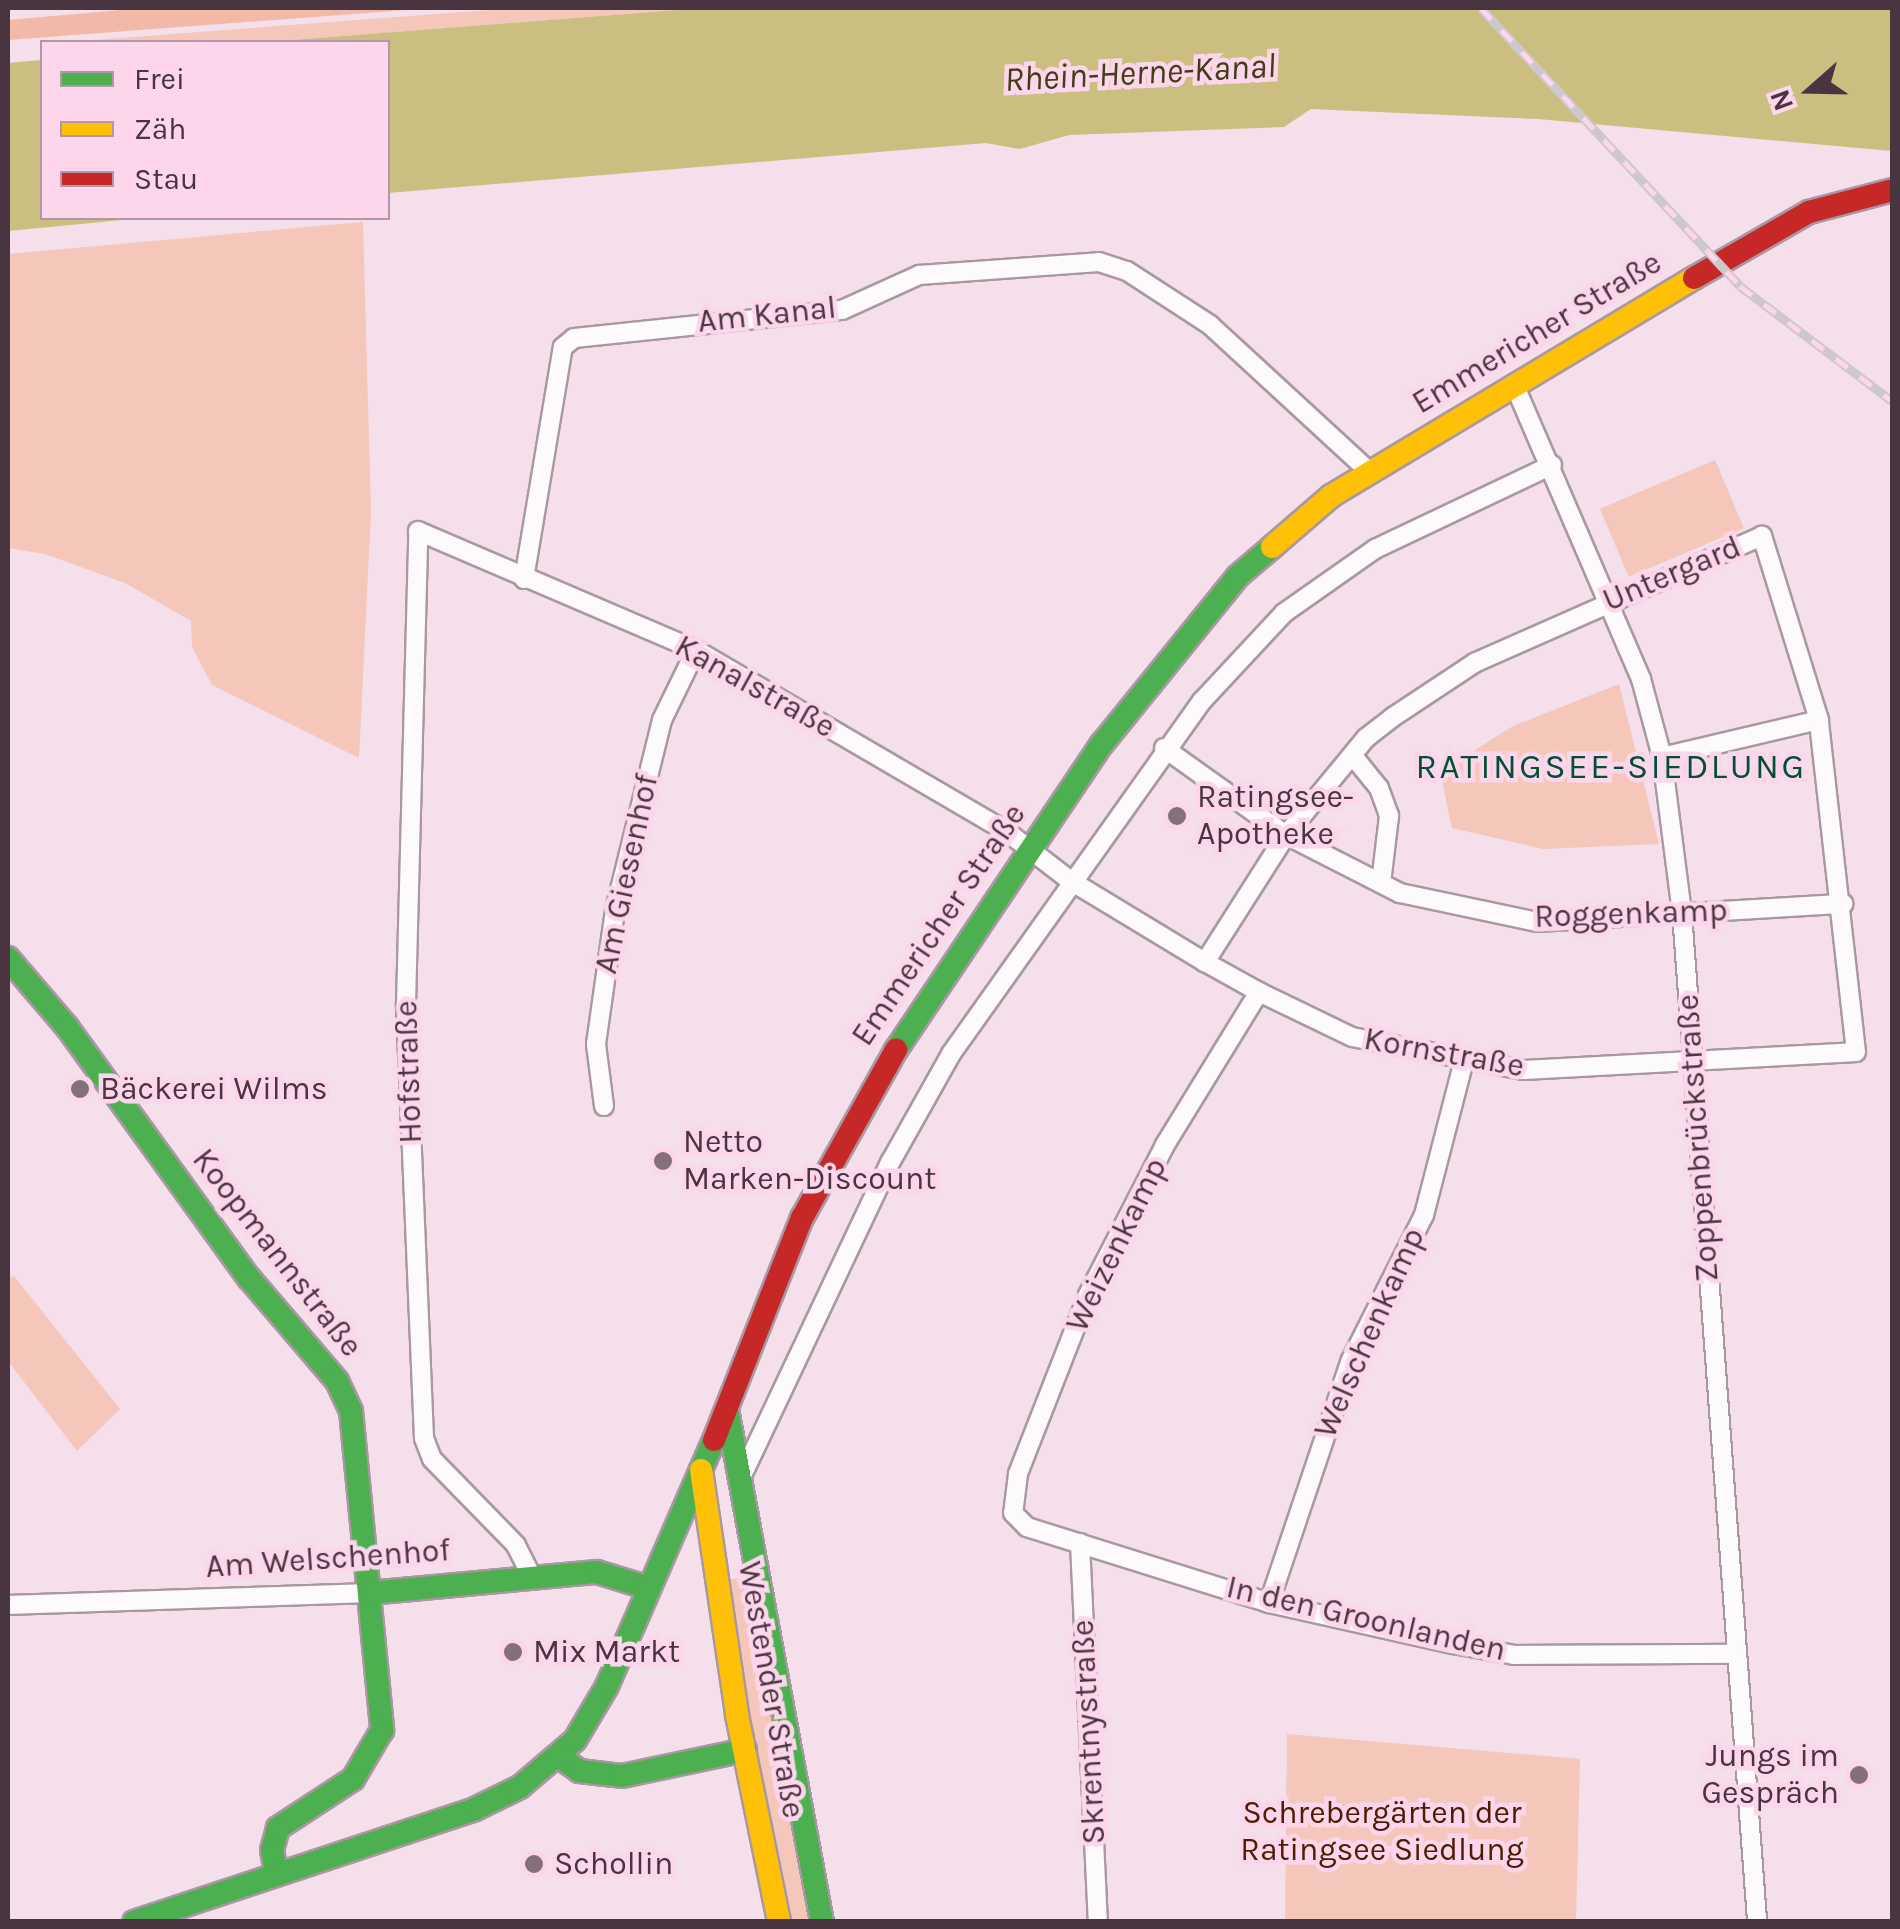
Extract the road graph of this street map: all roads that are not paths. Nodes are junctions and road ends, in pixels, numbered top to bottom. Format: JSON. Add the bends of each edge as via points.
{"nodes":[{"id":1,"x":1892,"y":190,"type":"edge"},
{"id":2,"x":1514,"y":384,"type":"junction"},
{"id":3,"x":1552,"y":465,"type":"junction"},
{"id":4,"x":1370,"y":471,"type":"junction"},
{"id":5,"x":418,"y":531,"type":"joint"},
{"id":6,"x":524,"y":579,"type":"junction"},
{"id":7,"x":1608,"y":601,"type":"junction"},
{"id":8,"x":696,"y":650,"type":"junction"},
{"id":9,"x":1819,"y":720,"type":"junction"},
{"id":10,"x":1164,"y":748,"type":"junction"},
{"id":11,"x":1354,"y":756,"type":"junction"},
{"id":12,"x":1662,"y":757,"type":"junction"},
{"id":13,"x":1286,"y":835,"type":"junction"},
{"id":14,"x":1030,"y":850,"type":"junction"},
{"id":15,"x":1072,"y":882,"type":"junction"},
{"id":16,"x":1382,"y":883,"type":"junction"},
{"id":17,"x":1843,"y":904,"type":"junction"},
{"id":18,"x":1682,"y":914,"type":"junction"},
{"id":19,"x":8,"y":958,"type":"edge"},
{"id":20,"x":1205,"y":962,"type":"junction"},
{"id":21,"x":1259,"y":992,"type":"junction"},
{"id":22,"x":1856,"y":1052,"type":"joint"},
{"id":23,"x":1464,"y":1060,"type":"junction"},
{"id":24,"x":1692,"y":1062,"type":"junction"},
{"id":25,"x":604,"y":1106,"type":"dead end"},
{"id":26,"x":725,"y":1426,"type":"junction"},
{"id":27,"x":761,"y":1434,"type":"junction"},
{"id":28,"x":701,"y":1470,"type":"junction"},
{"id":29,"x":739,"y":1483,"type":"junction"},
{"id":30,"x":1013,"y":1513,"type":"joint"},
{"id":31,"x":1080,"y":1543,"type":"junction"},
{"id":32,"x":530,"y":1574,"type":"junction"},
{"id":33,"x":650,"y":1588,"type":"junction"},
{"id":34,"x":369,"y":1594,"type":"junction"},
{"id":35,"x":1269,"y":1603,"type":"junction"},
{"id":36,"x":8,"y":1605,"type":"edge"},
{"id":37,"x":1732,"y":1654,"type":"junction"},
{"id":38,"x":746,"y":1750,"type":"junction"},
{"id":39,"x":560,"y":1757,"type":"junction"},
{"id":40,"x":276,"y":1873,"type":"junction"},
{"id":41,"x":1757,"y":1920,"type":"edge"},
{"id":42,"x":134,"y":1922,"type":"edge"},
{"id":43,"x":779,"y":1922,"type":"edge"},
{"id":44,"x":822,"y":1922,"type":"edge"},
{"id":45,"x":1098,"y":1922,"type":"edge"}],
"edges":[{"from":1,"to":2,"type":"main road","name":"Emmericher Straße","via":[[1809,212]]},
{"from":2,"to":3,"type":"street","name":"Zoppenbrückstraße"},
{"from":2,"to":4,"type":"main road","name":"Emmericher Straße"},
{"from":3,"to":7,"type":"street","name":"Zoppenbrückstraße"},
{"from":3,"to":10,"type":"street","via":[[1414,526],[1284,613]]},
{"from":4,"to":6,"type":"street","name":"Am Kanal","via":[[1210,324],[1127,271],[1099,262],[919,275],[842,310],[574,338],[563,347]]},
{"from":4,"to":14,"type":"main road","name":"Emmericher Straße","via":[[1238,576],[1159,668]]},
{"from":5,"to":6,"type":"street","name":"Kanalstraße"},
{"from":5,"to":32,"type":"street","name":"Hofstraße","via":[[406,1004],[424,1438],[432,1459],[516,1546]]},
{"from":6,"to":8,"type":"street","name":"Kanalstraße"},
{"from":7,"to":9,"type":"street","name":"Untergard","via":[[1762,536]]},
{"from":7,"to":11,"type":"street","name":"Untergard","via":[[1476,662],[1392,717]]},
{"from":7,"to":12,"type":"street","name":"Zoppenbrückstraße","via":[[1641,679]]},
{"from":8,"to":14,"type":"street","name":"Kanalstraße"},
{"from":8,"to":25,"type":"street","name":"Am Giesenhof","via":[[662,720],[615,910],[596,1044]]},
{"from":9,"to":12,"type":"street"},
{"from":9,"to":17,"type":"street","name":"Untergard"},
{"from":10,"to":13,"type":"street","name":"Roggenkamp"},
{"from":10,"to":15,"type":"street"},
{"from":11,"to":13,"type":"street","name":"Untergard"},
{"from":11,"to":16,"type":"street","via":[[1379,788],[1389,816]]},
{"from":12,"to":18,"type":"street","name":"Zoppenbrückstraße"},
{"from":13,"to":16,"type":"street","name":"Roggenkamp"},
{"from":13,"to":20,"type":"street","name":"Untergard"},
{"from":14,"to":15,"type":"street","name":"Kanalstraße"},
{"from":14,"to":26,"type":"main road","name":"Emmericher Straße","via":[[915,1014],[832,1156]]},
{"from":15,"to":20,"type":"street","name":"Kornstraße"},
{"from":15,"to":27,"type":"street","via":[[951,1054]]},
{"from":16,"to":18,"type":"street","name":"Roggenkamp","via":[[1400,893],[1538,922]]},
{"from":17,"to":18,"type":"street","name":"Roggenkamp"},
{"from":17,"to":22,"type":"street","name":"Untergard"},
{"from":18,"to":24,"type":"street","name":"Zoppenbrückstraße"},
{"from":19,"to":34,"type":"main road","name":"Koopmannstraße","via":[[345,1396]]},
{"from":20,"to":21,"type":"street","name":"Kornstraße"},
{"from":21,"to":23,"type":"street","name":"Kornstraße","via":[[1352,1036]]},
{"from":21,"to":30,"type":"street","name":"Weizenkamp","via":[[1165,1144],[1088,1296],[1018,1474]]},
{"from":22,"to":24,"type":"street","name":"Kornstraße"},
{"from":23,"to":24,"type":"street","name":"Kornstraße","via":[[1524,1070]]},
{"from":23,"to":35,"type":"street","name":"Welschenkamp","via":[[1424,1215],[1351,1360]]},
{"from":24,"to":37,"type":"street","name":"Zoppenbrückstraße"},
{"from":26,"to":27,"type":"street"},
{"from":26,"to":28,"type":"main road","name":"Emmericher Straße"},
{"from":26,"to":29,"type":"main road","name":"Westender Straße"},
{"from":27,"to":29,"type":"street"},
{"from":28,"to":29,"type":"main road","via":[[728,1469]]},
{"from":28,"to":33,"type":"main road","name":"Emmericher Straße"},
{"from":28,"to":38,"type":"main road","name":"Westender Straße"},
{"from":29,"to":44,"type":"main road","name":"Westender Straße"},
{"from":30,"to":31,"type":"street","name":"In den Groonlanden","via":[[1026,1527]]},
{"from":31,"to":35,"type":"street","name":"In den Groonlanden"},
{"from":31,"to":45,"type":"street","name":"Skrentnystraße"},
{"from":32,"to":33,"type":"main road","name":"Am Welschenhof","via":[[597,1572]]},
{"from":32,"to":34,"type":"main road","name":"Am Welschenhof"},
{"from":33,"to":39,"type":"main road","name":"Emmericher Straße","via":[[593,1713]]},
{"from":34,"to":36,"type":"street","name":"Am Welschenhof"},
{"from":34,"to":40,"type":"main road","name":"Koopmannstraße","via":[[382,1730],[353,1779],[278,1828],[272,1850]]},
{"from":35,"to":37,"type":"street","name":"In den Groonlanden","via":[[1514,1655]]},
{"from":37,"to":41,"type":"street","name":"Zoppenbrückstraße"},
{"from":38,"to":39,"type":"main road","via":[[622,1776],[579,1771]]},
{"from":38,"to":43,"type":"main road","name":"Westender Straße"},
{"from":39,"to":40,"type":"main road","name":"Emmericher Straße","via":[[475,1809]]},
{"from":40,"to":42,"type":"main road","name":"Emmericher Straße"}]}
